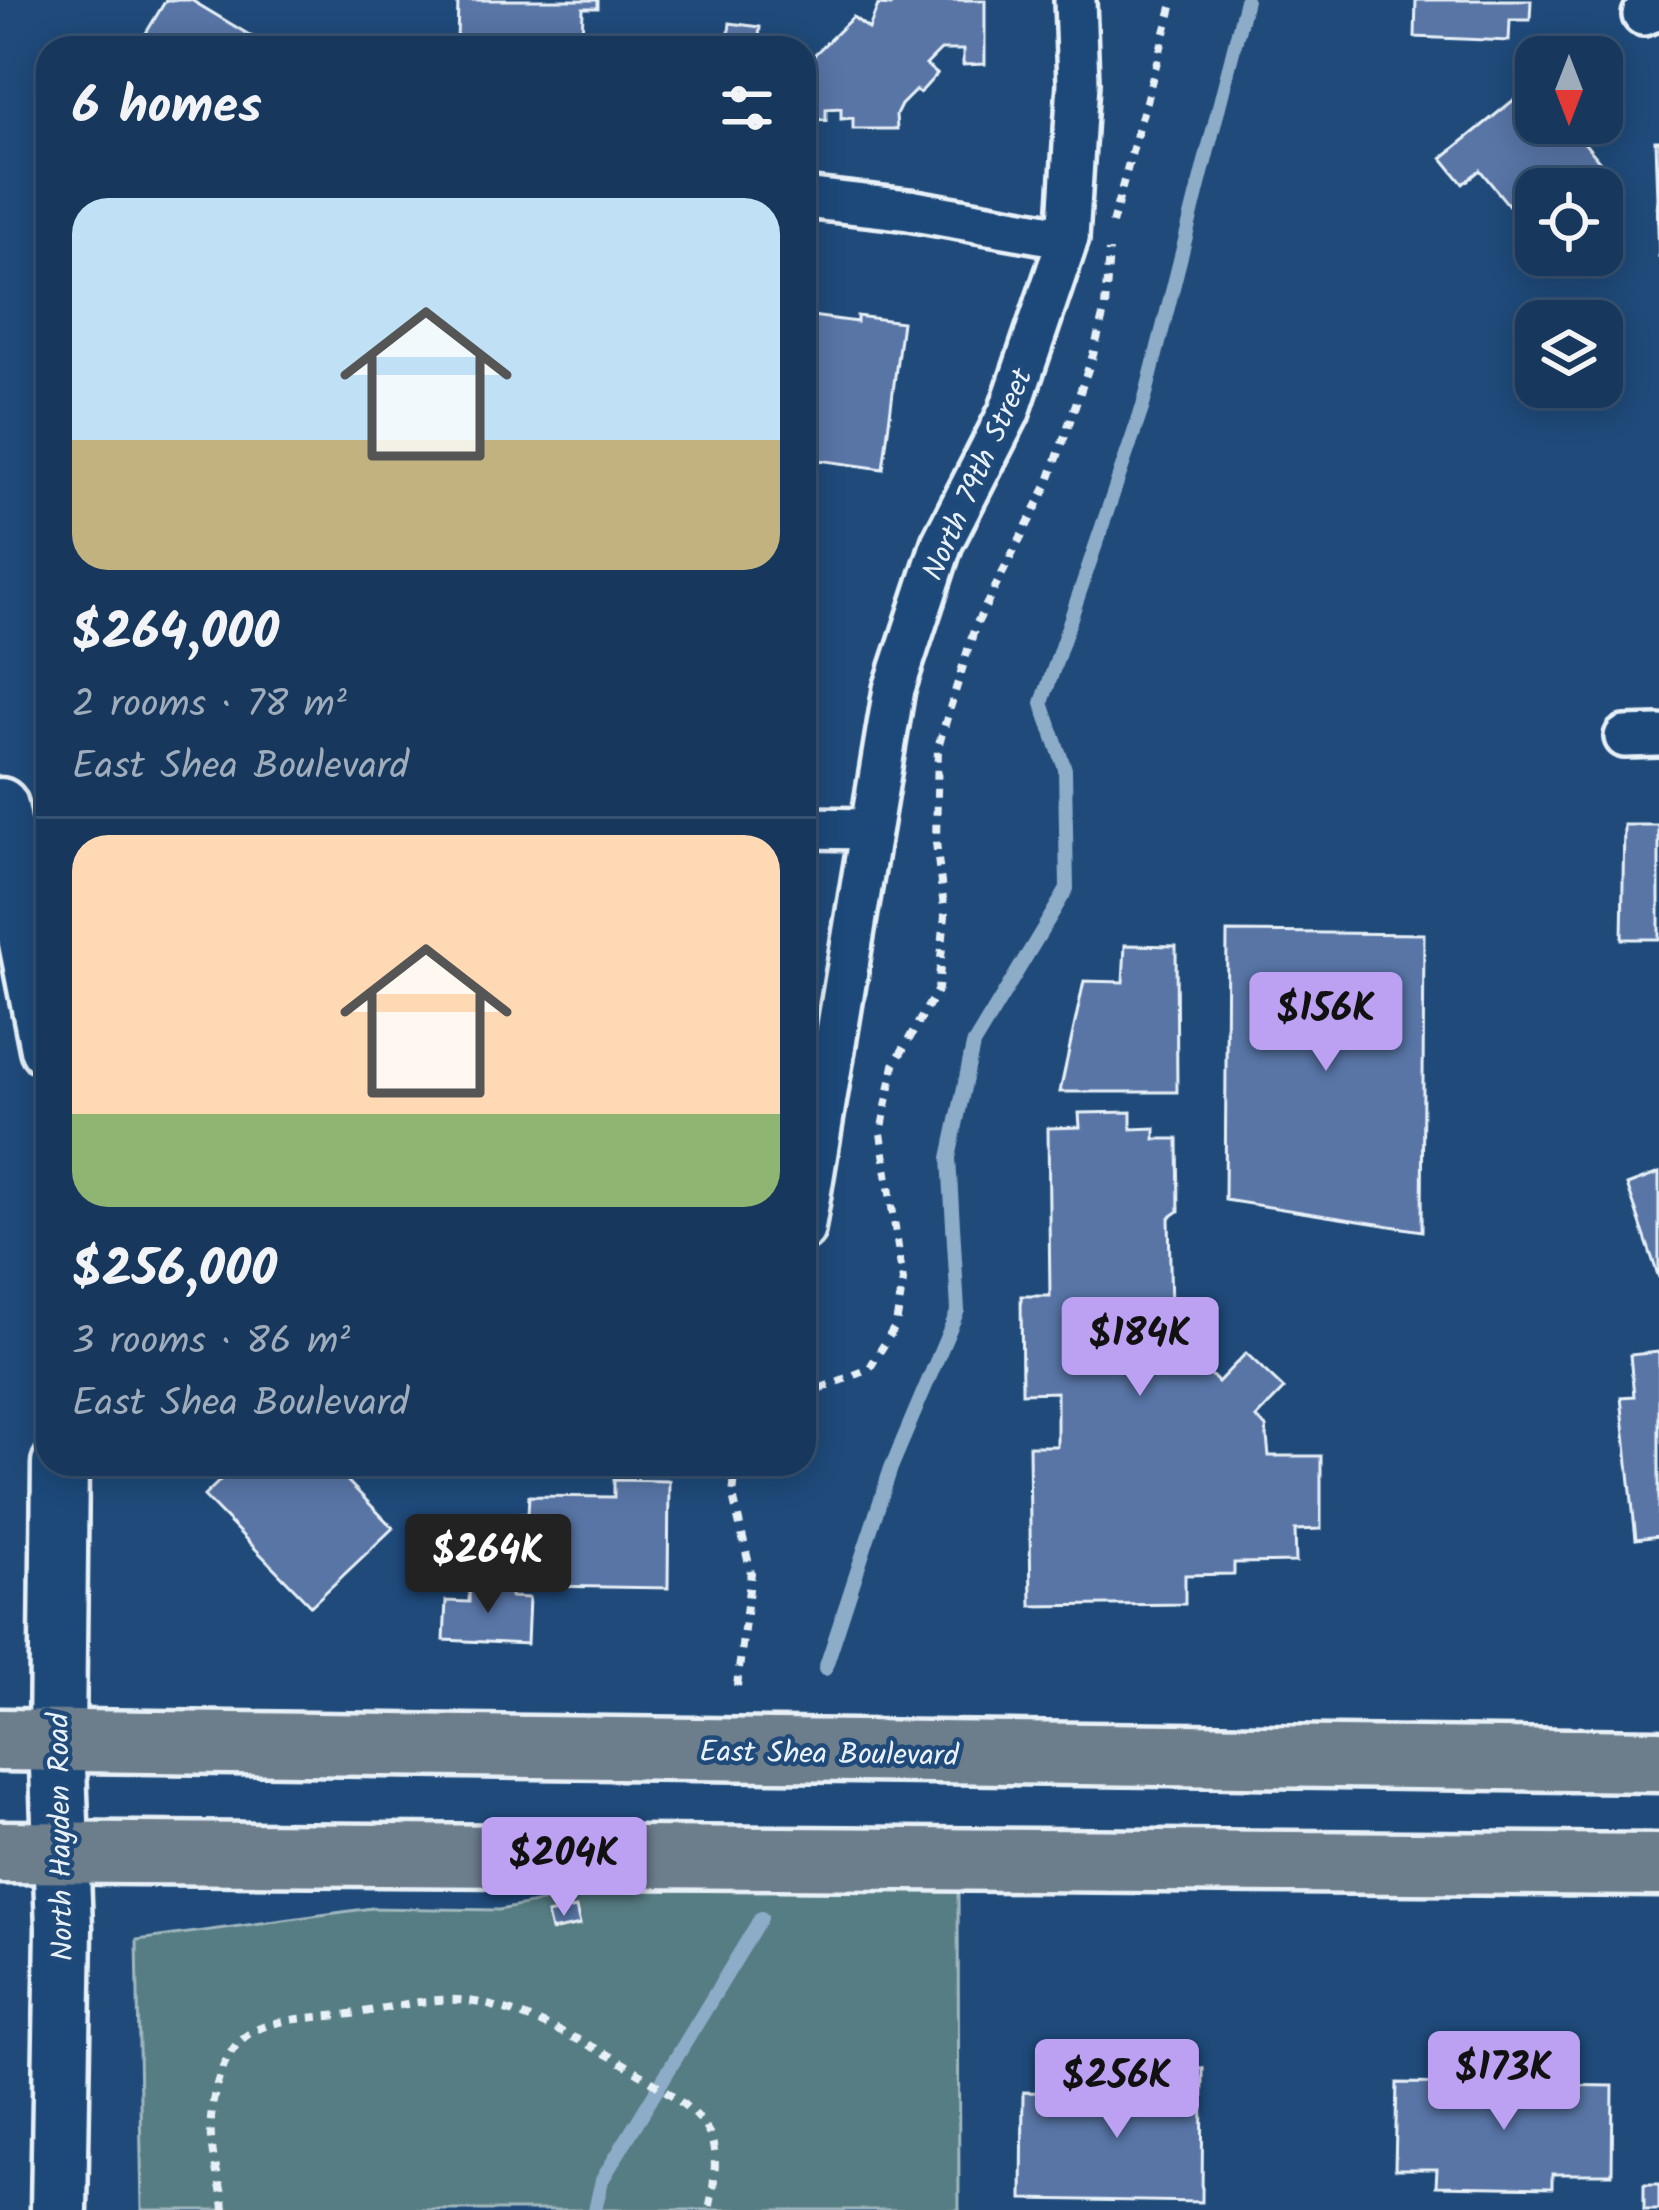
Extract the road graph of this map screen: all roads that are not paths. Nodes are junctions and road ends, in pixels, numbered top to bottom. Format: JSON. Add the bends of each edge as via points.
{"nodes":[{"id":1,"x":1075,"y":0,"type":"edge"},
{"id":2,"x":816,"y":199,"type":"edge"},
{"id":3,"x":1068,"y":238,"type":"junction"},
{"id":4,"x":0,"y":806,"type":"edge"},
{"id":5,"x":816,"y":828,"type":"edge"},
{"id":6,"x":871,"y":829,"type":"junction"},
{"id":7,"x":36,"y":988,"type":"edge"},
{"id":8,"x":816,"y":1158,"type":"edge"},
{"id":9,"x":59,"y":1476,"type":"edge"},
{"id":10,"x":28,"y":1740,"type":"edge"},
{"id":11,"x":1659,"y":1762,"type":"edge"},
{"id":12,"x":0,"y":1852,"type":"edge"},
{"id":13,"x":61,"y":1853,"type":"junction"},
{"id":14,"x":1659,"y":1865,"type":"edge"},
{"id":15,"x":58,"y":2210,"type":"edge"}],
"edges":[{"from":1,"to":3,"type":"street","name":"North 79th Street"},
{"from":2,"to":3,"type":"street"},
{"from":3,"to":6,"type":"street","name":"North 79th Street","via":[[1010,412],[942,543],[894,689]]},
{"from":4,"to":7,"type":"main road"},
{"from":5,"to":6,"type":"street"},
{"from":6,"to":8,"type":"street","name":"North 79th Street"},
{"from":9,"to":10,"type":"main road","name":"North Hayden Road"},
{"from":10,"to":11,"type":"main road","name":"East Shea Boulevard"},
{"from":10,"to":13,"type":"main road","name":"North Hayden Road"},
{"from":12,"to":13,"type":"main road"},
{"from":13,"to":14,"type":"main road"},
{"from":13,"to":15,"type":"main road","name":"North Hayden Road"}]}
